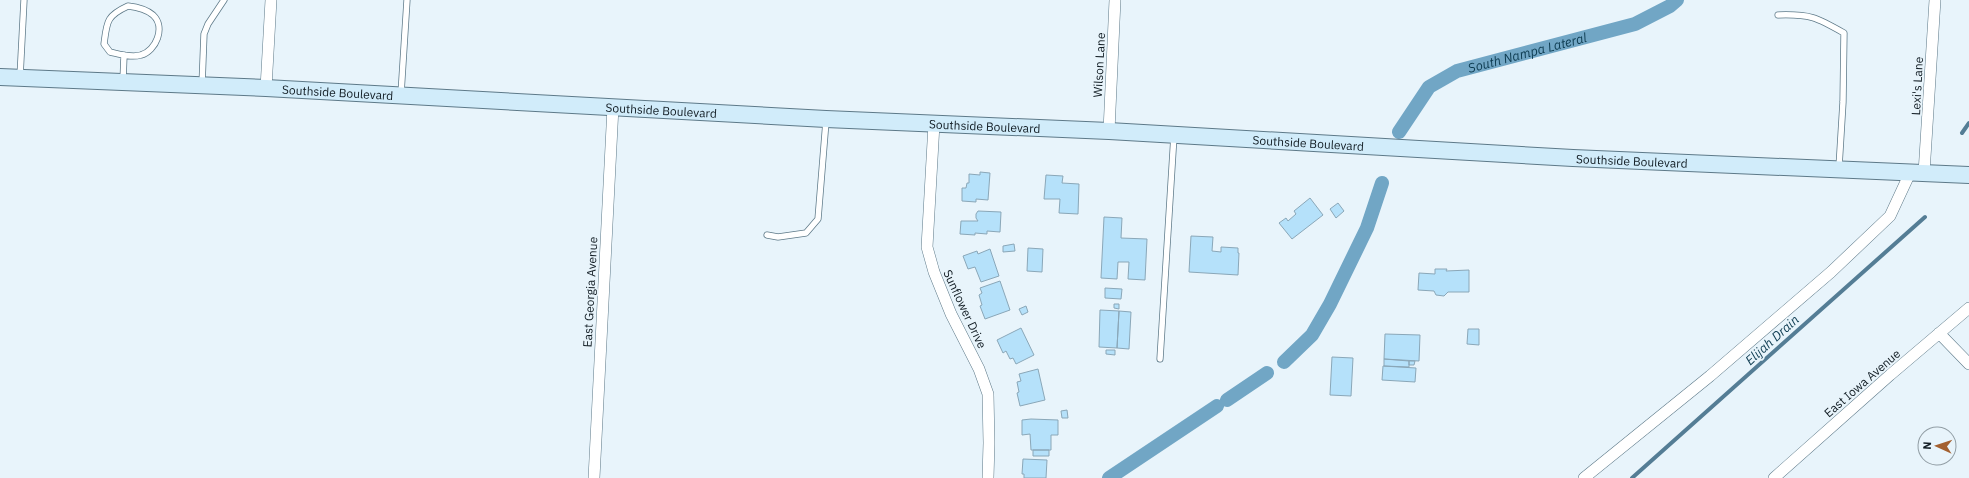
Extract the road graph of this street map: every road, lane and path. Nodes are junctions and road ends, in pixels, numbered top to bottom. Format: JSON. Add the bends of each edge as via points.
{"nodes":[{"id":1,"x":24,"y":0,"type":"edge"},
{"id":2,"x":224,"y":0,"type":"edge"},
{"id":3,"x":271,"y":0,"type":"edge"},
{"id":4,"x":407,"y":0,"type":"edge"},
{"id":5,"x":1115,"y":0,"type":"edge"},
{"id":6,"x":1934,"y":0,"type":"edge"},
{"id":7,"x":1778,"y":15,"type":"dead end"},
{"id":8,"x":124,"y":55,"type":"junction"},
{"id":9,"x":0,"y":77,"type":"edge"},
{"id":10,"x":20,"y":78,"type":"junction"},
{"id":11,"x":123,"y":82,"type":"junction"},
{"id":12,"x":202,"y":85,"type":"junction"},
{"id":13,"x":266,"y":88,"type":"junction"},
{"id":14,"x":401,"y":96,"type":"junction"},
{"id":15,"x":613,"y":107,"type":"junction"},
{"id":16,"x":826,"y":119,"type":"junction"},
{"id":17,"x":934,"y":124,"type":"junction"},
{"id":18,"x":1109,"y":131,"type":"junction"},
{"id":19,"x":1174,"y":134,"type":"junction"},
{"id":20,"x":1838,"y":170,"type":"junction"},
{"id":21,"x":1917,"y":173,"type":"junction"},
{"id":22,"x":1969,"y":175,"type":"edge"},
{"id":23,"x":767,"y":235,"type":"dead end"},
{"id":24,"x":1969,"y":308,"type":"edge"},
{"id":25,"x":1939,"y":334,"type":"junction"},
{"id":26,"x":1160,"y":359,"type":"dead end"},
{"id":27,"x":1969,"y":364,"type":"edge"},
{"id":28,"x":594,"y":478,"type":"edge"},
{"id":29,"x":988,"y":478,"type":"edge"},
{"id":30,"x":1584,"y":478,"type":"edge"},
{"id":31,"x":1774,"y":478,"type":"edge"}],
"edges":[{"from":1,"to":10,"type":"lane"},
{"from":2,"to":12,"type":"lane","via":[[204,34]]},
{"from":3,"to":13,"type":"street"},
{"from":4,"to":14,"type":"lane"},
{"from":5,"to":18,"type":"street","name":"Wilson Lane"},
{"from":6,"to":21,"type":"street","name":"Lexi's Lane"},
{"from":7,"to":20,"type":"lane","via":[[1802,14],[1820,19],[1844,33],[1843,102]]},
{"from":8,"to":8,"type":"lane","via":[[141,55],[151,49],[158,40],[159,24],[154,16],[140,8],[128,6],[114,13],[108,20],[104,44],[110,52]]},
{"from":8,"to":11,"type":"lane"},
{"from":9,"to":10,"type":"main road","name":"Southside Boulevard"},
{"from":10,"to":11,"type":"main road","name":"Southside Boulevard"},
{"from":11,"to":12,"type":"main road","name":"Southside Boulevard"},
{"from":12,"to":13,"type":"main road","name":"Southside Boulevard"},
{"from":13,"to":14,"type":"main road","name":"Southside Boulevard"},
{"from":14,"to":15,"type":"main road","name":"Southside Boulevard"},
{"from":15,"to":16,"type":"main road","name":"Southside Boulevard"},
{"from":15,"to":28,"type":"street","name":"East Georgia Avenue"},
{"from":16,"to":17,"type":"main road","name":"Southside Boulevard"},
{"from":16,"to":23,"type":"lane","via":[[818,218],[806,233],[778,237]]},
{"from":17,"to":18,"type":"main road","name":"Southside Boulevard"},
{"from":17,"to":29,"type":"street","name":"Sunflower Drive","via":[[927,247],[948,307],[979,369],[988,394]]},
{"from":18,"to":19,"type":"main road","name":"Southside Boulevard"},
{"from":19,"to":20,"type":"main road","name":"Southside Boulevard","via":[[1573,158]]},
{"from":19,"to":26,"type":"lane"},
{"from":20,"to":21,"type":"main road","name":"Southside Boulevard"},
{"from":21,"to":22,"type":"main road","name":"Southside Boulevard"},
{"from":21,"to":30,"type":"street","via":[[1890,216],[1831,272],[1710,376]]},
{"from":24,"to":25,"type":"street","name":"East Iowa Avenue"},
{"from":25,"to":27,"type":"street"},
{"from":25,"to":31,"type":"street","name":"East Iowa Avenue"}]}
